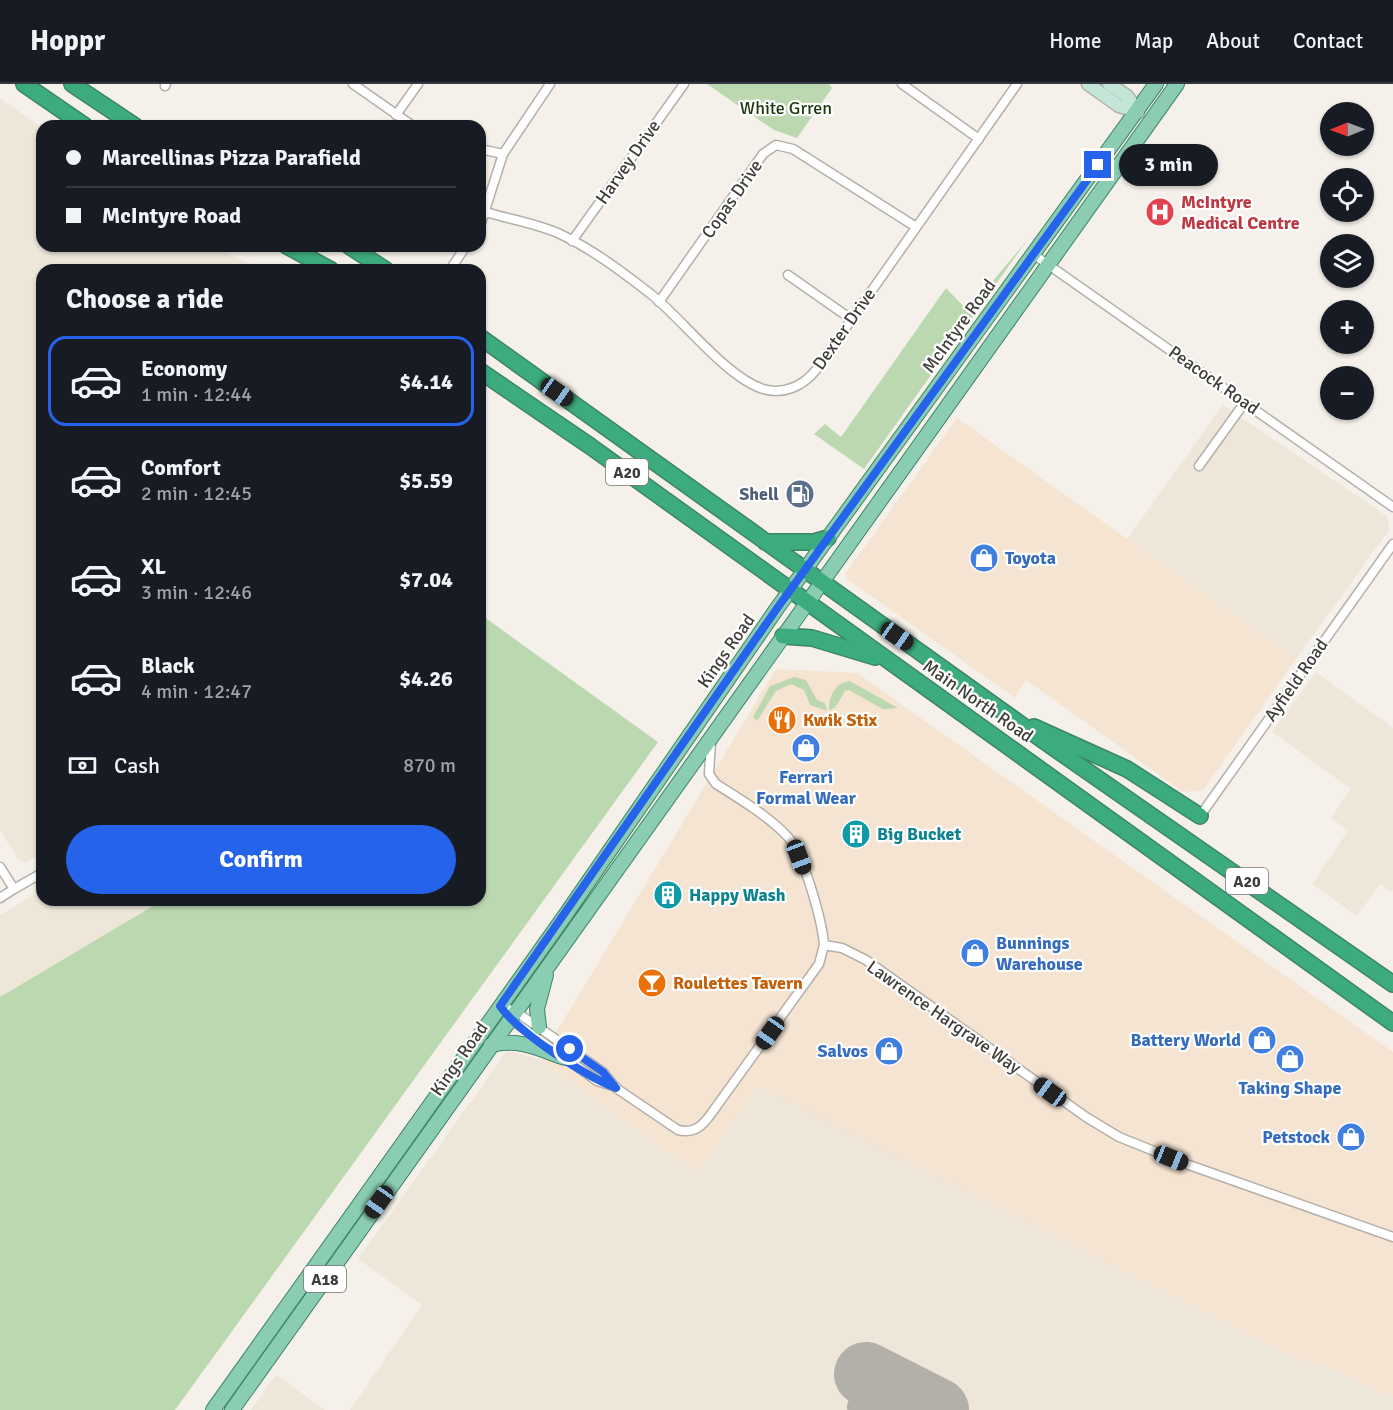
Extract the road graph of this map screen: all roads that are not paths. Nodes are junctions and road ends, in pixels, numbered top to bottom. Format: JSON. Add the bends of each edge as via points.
{"nodes":[{"id":1,"x":24,"y":84,"type":"edge"},
{"id":2,"x":72,"y":84,"type":"edge"},
{"id":3,"x":353,"y":84,"type":"edge"},
{"id":4,"x":418,"y":84,"type":"edge"},
{"id":5,"x":550,"y":84,"type":"edge"},
{"id":6,"x":684,"y":84,"type":"edge"},
{"id":7,"x":902,"y":84,"type":"edge"},
{"id":8,"x":1017,"y":84,"type":"edge"},
{"id":9,"x":1088,"y":84,"type":"edge"},
{"id":10,"x":1109,"y":84,"type":"edge"},
{"id":11,"x":1156,"y":84,"type":"edge"},
{"id":12,"x":1178,"y":84,"type":"edge"},
{"id":13,"x":1137,"y":111,"type":"junction"},
{"id":14,"x":396,"y":115,"type":"junction"},
{"id":15,"x":77,"y":120,"type":"edge"},
{"id":16,"x":126,"y":120,"type":"edge"},
{"id":17,"x":404,"y":120,"type":"edge"},
{"id":18,"x":1149,"y":122,"type":"junction"},
{"id":19,"x":979,"y":139,"type":"junction"},
{"id":20,"x":486,"y":150,"type":"edge"},
{"id":21,"x":503,"y":154,"type":"junction"},
{"id":22,"x":486,"y":212,"type":"joint"},
{"id":23,"x":916,"y":228,"type":"junction"},
{"id":24,"x":572,"y":241,"type":"junction"},
{"id":25,"x":298,"y":252,"type":"edge"},
{"id":26,"x":358,"y":252,"type":"edge"},
{"id":27,"x":1033,"y":254,"type":"junction"},
{"id":28,"x":320,"y":264,"type":"edge"},
{"id":29,"x":377,"y":264,"type":"edge"},
{"id":30,"x":1048,"y":264,"type":"junction"},
{"id":31,"x":788,"y":275,"type":"dead end"},
{"id":32,"x":659,"y":303,"type":"junction"},
{"id":33,"x":851,"y":319,"type":"junction"},
{"id":34,"x":486,"y":341,"type":"edge"},
{"id":35,"x":486,"y":375,"type":"edge"},
{"id":36,"x":1245,"y":402,"type":"junction"},
{"id":37,"x":936,"y":421,"type":"junction"},
{"id":38,"x":898,"y":441,"type":"junction"},
{"id":39,"x":1199,"y":466,"type":"dead end"},
{"id":40,"x":1393,"y":507,"type":"edge"},
{"id":41,"x":828,"y":537,"type":"junction"},
{"id":42,"x":765,"y":542,"type":"junction"},
{"id":43,"x":1393,"y":544,"type":"edge"},
{"id":44,"x":805,"y":571,"type":"junction"},
{"id":45,"x":821,"y":582,"type":"junction"},
{"id":46,"x":791,"y":590,"type":"junction"},
{"id":47,"x":808,"y":602,"type":"junction"},
{"id":48,"x":783,"y":636,"type":"junction"},
{"id":49,"x":887,"y":660,"type":"junction"},
{"id":50,"x":1010,"y":716,"type":"junction"},
{"id":51,"x":712,"y":736,"type":"junction"},
{"id":52,"x":1200,"y":816,"type":"joint"},
{"id":53,"x":0,"y":867,"type":"edge"},
{"id":54,"x":36,"y":877,"type":"edge"},
{"id":55,"x":14,"y":890,"type":"junction"},
{"id":56,"x":0,"y":898,"type":"edge"},
{"id":57,"x":825,"y":945,"type":"junction"},
{"id":58,"x":552,"y":959,"type":"junction"},
{"id":59,"x":1393,"y":984,"type":"edge"},
{"id":60,"x":500,"y":1006,"type":"junction"},
{"id":61,"x":512,"y":1015,"type":"junction"},
{"id":62,"x":1393,"y":1023,"type":"edge"},
{"id":63,"x":539,"y":1027,"type":"junction"},
{"id":64,"x":491,"y":1045,"type":"junction"},
{"id":65,"x":565,"y":1058,"type":"junction"},
{"id":66,"x":616,"y":1088,"type":"junction"},
{"id":67,"x":1393,"y":1237,"type":"edge"},
{"id":68,"x":213,"y":1410,"type":"edge"},
{"id":69,"x":231,"y":1410,"type":"edge"}],
"edges":[{"from":1,"to":15,"type":"highway"},
{"from":2,"to":16,"type":"highway"},
{"from":3,"to":14,"type":"street"},
{"from":4,"to":14,"type":"street"},
{"from":5,"to":21,"type":"street"},
{"from":6,"to":24,"type":"street","name":"Harvey Drive"},
{"from":7,"to":19,"type":"street"},
{"from":8,"to":19,"type":"street","name":"Dexter Drive"},
{"from":9,"to":13,"type":"street","via":[[1119,106]]},
{"from":10,"to":13,"type":"street","via":[[1127,96]]},
{"from":11,"to":13,"type":"main road","name":"McIntyre Road","number":"A18"},
{"from":12,"to":18,"type":"main road","name":"McIntyre Road","number":"A18"},
{"from":13,"to":18,"type":"street"},
{"from":13,"to":27,"type":"main road","name":"McIntyre Road","number":"A18"},
{"from":14,"to":17,"type":"street"},
{"from":18,"to":30,"type":"main road","name":"McIntyre Road","number":"A18"},
{"from":19,"to":23,"type":"street","name":"Dexter Drive"},
{"from":20,"to":21,"type":"street"},
{"from":21,"to":22,"type":"street"},
{"from":22,"to":24,"type":"street","name":"Dexter Drive"},
{"from":23,"to":32,"type":"street","name":"Copas Drive","via":[[793,149],[776,145],[763,154]]},
{"from":23,"to":33,"type":"street","name":"Dexter Drive"},
{"from":24,"to":32,"type":"street","name":"Dexter Drive"},
{"from":25,"to":28,"type":"highway"},
{"from":26,"to":29,"type":"highway"},
{"from":27,"to":30,"type":"street","name":"Peacock Road"},
{"from":27,"to":38,"type":"main road","name":"McIntyre Road","number":"A18"},
{"from":30,"to":36,"type":"street","name":"Peacock Road"},
{"from":30,"to":37,"type":"main road","name":"McIntyre Road","number":"A18"},
{"from":31,"to":33,"type":"street"},
{"from":32,"to":33,"type":"street","name":"Dexter Drive","via":[[747,380],[777,391],[794,388],[810,377]]},
{"from":34,"to":42,"type":"highway","name":"Main North Road","number":"A20"},
{"from":35,"to":46,"type":"highway","name":"Main North Road","number":"A20"},
{"from":36,"to":39,"type":"street"},
{"from":36,"to":40,"type":"street","name":"Peacock Road"},
{"from":37,"to":38,"type":"main road","via":[[926,417]]},
{"from":37,"to":45,"type":"main road","name":"McIntyre Road","number":"A18"},
{"from":38,"to":41,"type":"main road","name":"McIntyre Road","number":"A18"},
{"from":41,"to":42,"type":"highway","via":[[814,542]]},
{"from":41,"to":44,"type":"main road","name":"McIntyre Road","number":"A18"},
{"from":42,"to":44,"type":"highway","name":"Main North Road","number":"A20"},
{"from":43,"to":52,"type":"street","name":"Ayfield Road"},
{"from":44,"to":45,"type":"highway","name":"Main North Road","number":"A20"},
{"from":44,"to":46,"type":"main road","name":"McIntyre Road","number":"A18"},
{"from":45,"to":47,"type":"main road","name":"Kings Road","number":"A18"},
{"from":45,"to":50,"type":"highway","name":"Main North Road","number":"A20"},
{"from":46,"to":47,"type":"highway","name":"Main North Road","number":"A20"},
{"from":46,"to":60,"type":"main road","name":"Kings Road","number":"A18"},
{"from":47,"to":48,"type":"main road","name":"Kings Road","number":"A18"},
{"from":47,"to":49,"type":"highway","name":"Main North Road","number":"A20"},
{"from":48,"to":49,"type":"highway","via":[[812,638]]},
{"from":48,"to":51,"type":"main road","name":"Kings Road","number":"A18"},
{"from":49,"to":62,"type":"highway","name":"Main North Road","number":"A20"},
{"from":50,"to":52,"type":"highway","via":[[1127,769]]},
{"from":50,"to":59,"type":"highway","name":"Main North Road","number":"A20"},
{"from":51,"to":57,"type":"street","via":[[709,774],[716,784],[789,838],[805,874]]},
{"from":51,"to":58,"type":"main road","name":"Kings Road","number":"A18"},
{"from":53,"to":55,"type":"street"},
{"from":54,"to":55,"type":"street"},
{"from":55,"to":56,"type":"street"},
{"from":57,"to":66,"type":"street","via":[[815,970],[699,1128],[678,1130]]},
{"from":57,"to":67,"type":"street","name":"Lawrence Hargrave Way","via":[[842,948],[866,960],[1086,1118],[1119,1137]]},
{"from":58,"to":61,"type":"main road","name":"Kings Road","number":"A18"},
{"from":58,"to":63,"type":"main road","via":[[537,1010]]},
{"from":60,"to":61,"type":"street"},
{"from":60,"to":68,"type":"main road","name":"Kings Road","number":"A18"},
{"from":61,"to":63,"type":"street"},
{"from":61,"to":64,"type":"main road","name":"Kings Road","number":"A18"},
{"from":61,"to":65,"type":"street"},
{"from":63,"to":66,"type":"street","via":[[603,1072]]},
{"from":64,"to":65,"type":"main road","via":[[522,1042]]},
{"from":64,"to":69,"type":"main road","name":"Kings Road","number":"A18"},
{"from":65,"to":66,"type":"street","via":[[597,1081]]}]}
